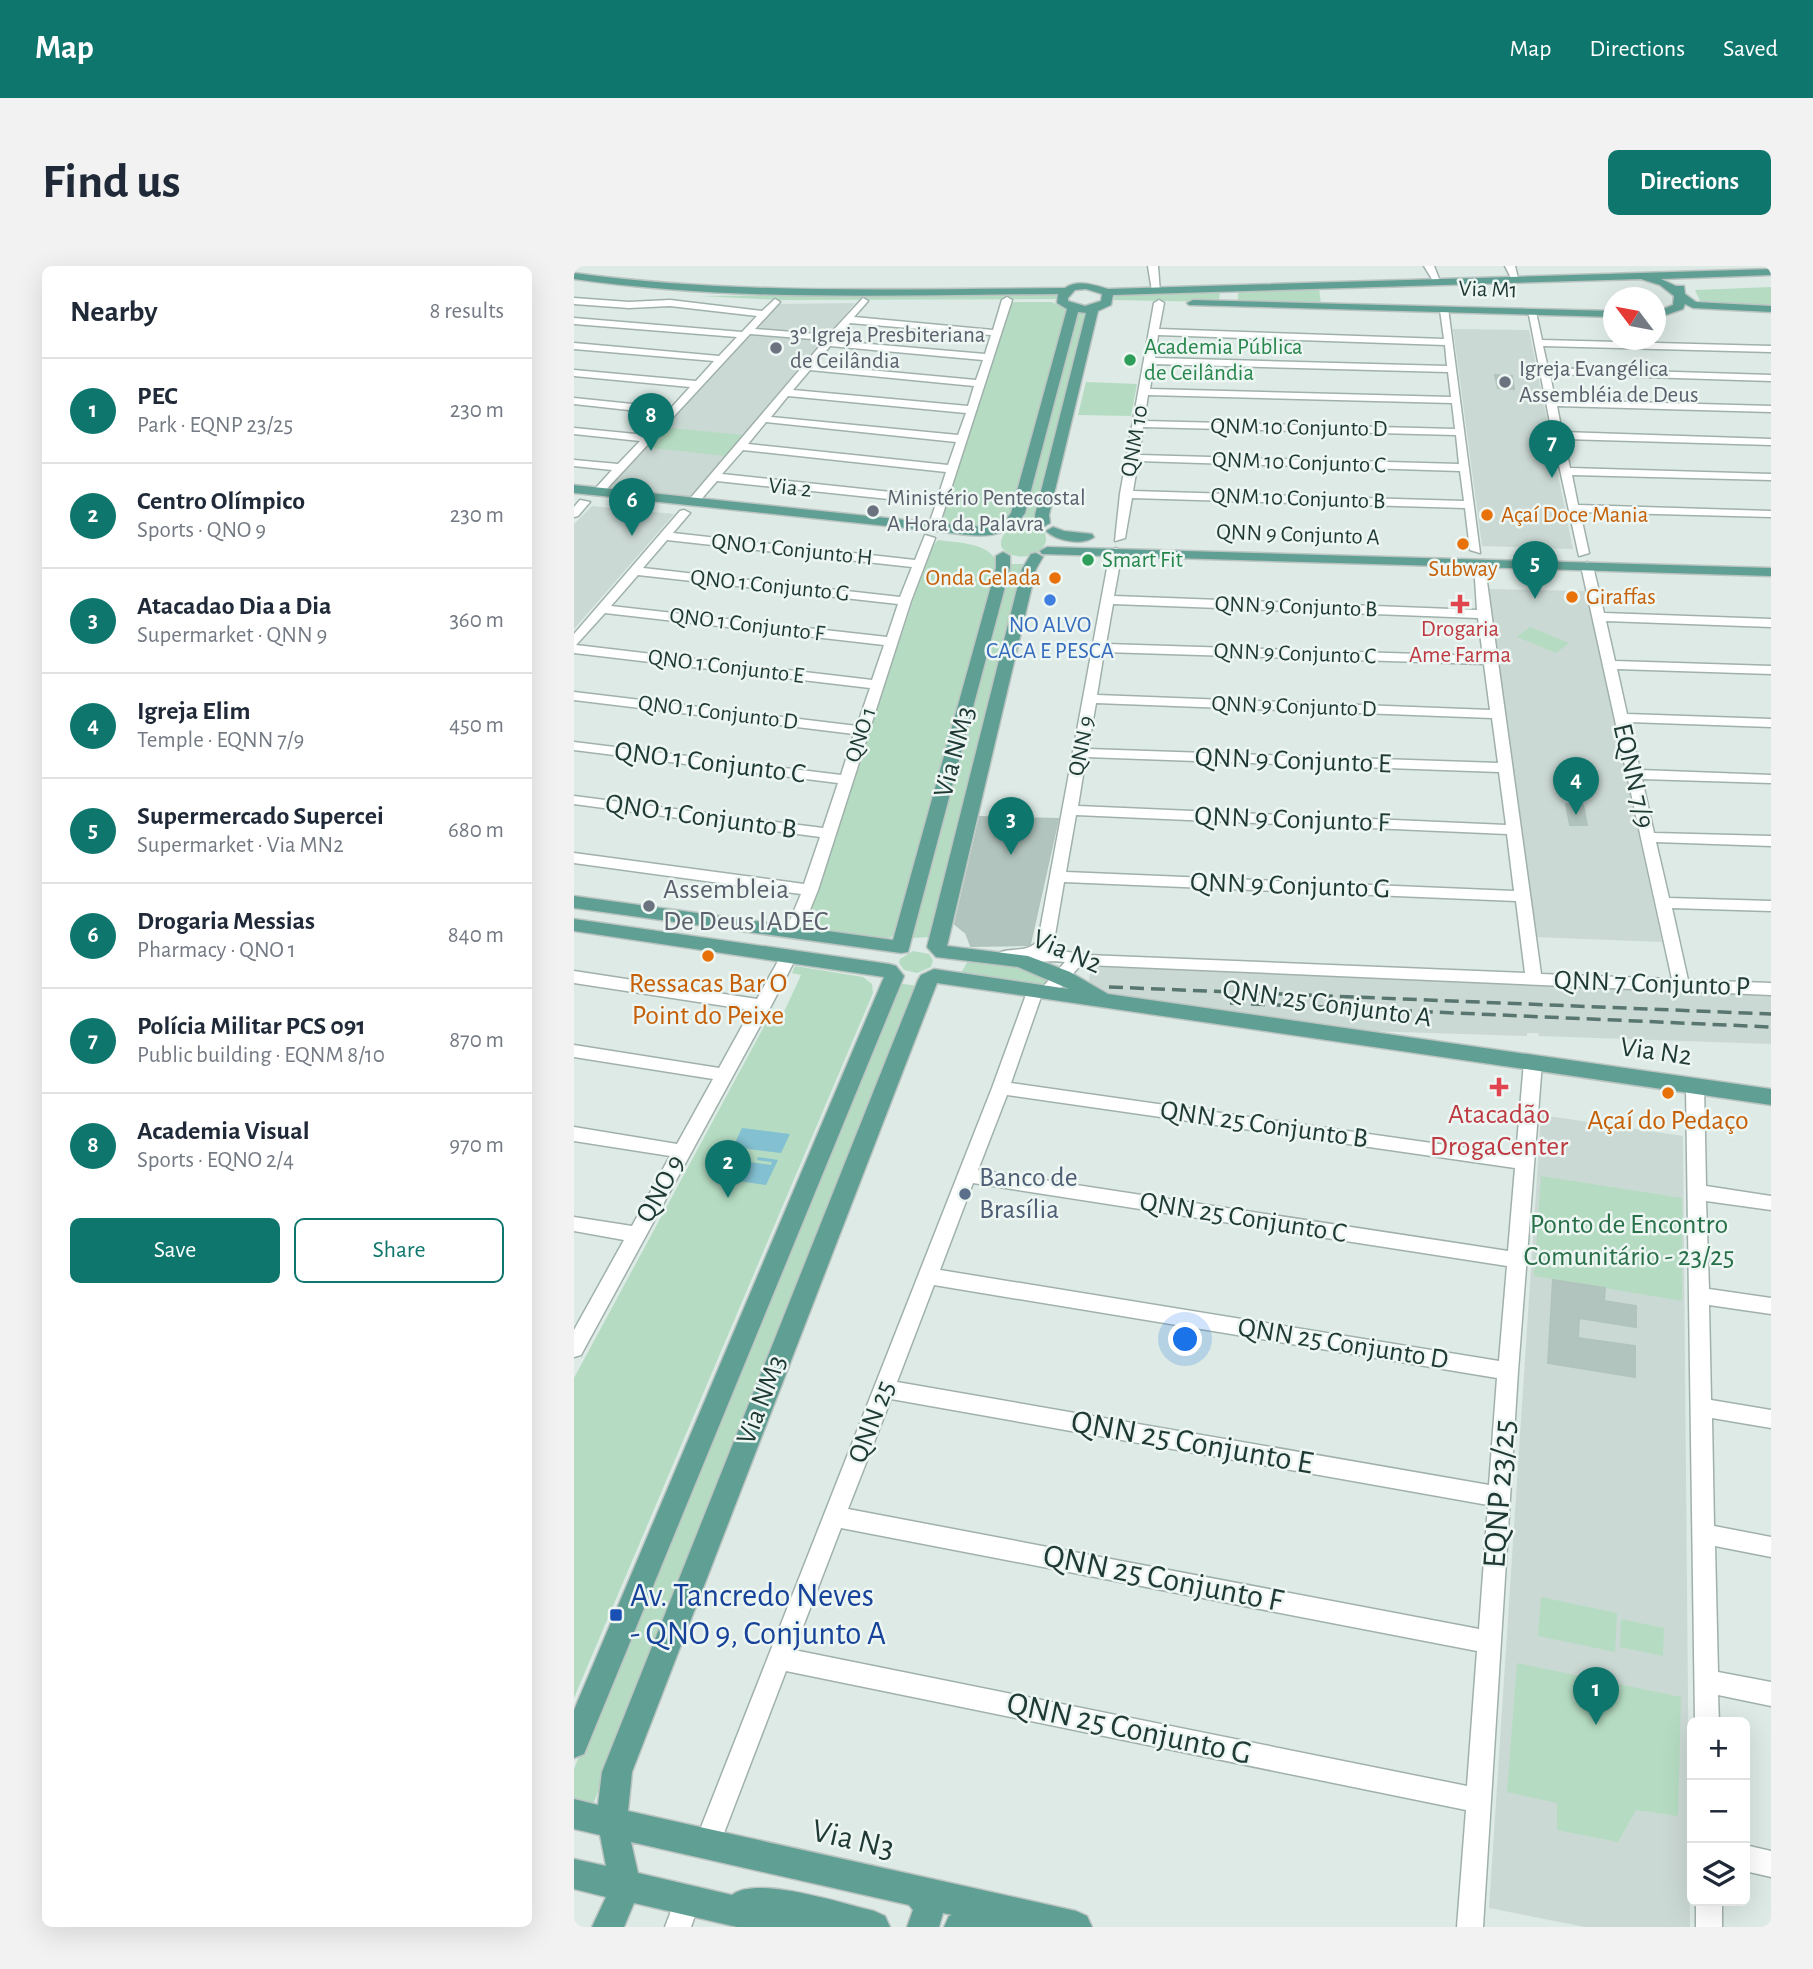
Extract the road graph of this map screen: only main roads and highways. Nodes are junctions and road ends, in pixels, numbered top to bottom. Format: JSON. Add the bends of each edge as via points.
{"nodes":[{"id":1,"x":1771,"y":272,"type":"edge"},
{"id":2,"x":574,"y":276,"type":"edge"},
{"id":3,"x":1634,"y":277,"type":"junction"},
{"id":4,"x":1771,"y":280,"type":"edge"},
{"id":5,"x":574,"y":285,"type":"edge"},
{"id":6,"x":639,"y":285,"type":"junction"},
{"id":7,"x":1333,"y":286,"type":"junction"},
{"id":8,"x":1221,"y":289,"type":"junction"},
{"id":9,"x":757,"y":293,"type":"junction"},
{"id":10,"x":1070,"y":294,"type":"junction"},
{"id":11,"x":1678,"y":296,"type":"junction"},
{"id":12,"x":674,"y":297,"type":"junction"},
{"id":13,"x":1107,"y":298,"type":"junction"},
{"id":14,"x":701,"y":299,"type":"junction"},
{"id":15,"x":1168,"y":300,"type":"junction"},
{"id":16,"x":1217,"y":304,"type":"junction"},
{"id":17,"x":1341,"y":307,"type":"junction"},
{"id":18,"x":1091,"y":310,"type":"junction"},
{"id":19,"x":1771,"y":310,"type":"edge"},
{"id":20,"x":1666,"y":312,"type":"edge"},
{"id":21,"x":1603,"y":314,"type":"edge"},
{"id":22,"x":1666,"y":315,"type":"edge"},
{"id":23,"x":1741,"y":317,"type":"junction"},
{"id":24,"x":1771,"y":318,"type":"edge"},
{"id":25,"x":574,"y":489,"type":"edge"},
{"id":26,"x":579,"y":502,"type":"edge"},
{"id":27,"x":857,"y":523,"type":"junction"},
{"id":28,"x":1006,"y":527,"type":"junction"},
{"id":29,"x":1048,"y":527,"type":"junction"},
{"id":30,"x":932,"y":533,"type":"junction"},
{"id":31,"x":1117,"y":545,"type":"junction"},
{"id":32,"x":1348,"y":545,"type":"junction"},
{"id":33,"x":1492,"y":550,"type":"junction"},
{"id":34,"x":998,"y":551,"type":"junction"},
{"id":35,"x":1042,"y":554,"type":"junction"},
{"id":36,"x":1238,"y":556,"type":"junction"},
{"id":37,"x":1478,"y":556,"type":"junction"},
{"id":38,"x":1386,"y":560,"type":"junction"},
{"id":39,"x":1771,"y":561,"type":"edge"},
{"id":40,"x":1588,"y":562,"type":"junction"},
{"id":41,"x":1709,"y":570,"type":"junction"},
{"id":42,"x":1771,"y":572,"type":"edge"},
{"id":43,"x":574,"y":902,"type":"edge"},
{"id":44,"x":713,"y":921,"type":"junction"},
{"id":45,"x":575,"y":923,"type":"edge"},
{"id":46,"x":901,"y":947,"type":"junction"},
{"id":47,"x":940,"y":949,"type":"junction"},
{"id":48,"x":891,"y":973,"type":"junction"},
{"id":49,"x":931,"y":978,"type":"junction"},
{"id":50,"x":1113,"y":1003,"type":"junction"},
{"id":51,"x":1534,"y":1062,"type":"joint"},
{"id":52,"x":1771,"y":1097,"type":"edge"},
{"id":53,"x":574,"y":1744,"type":"edge"},
{"id":54,"x":574,"y":1814,"type":"edge"},
{"id":55,"x":614,"y":1825,"type":"junction"},
{"id":56,"x":574,"y":1874,"type":"edge"},
{"id":57,"x":626,"y":1887,"type":"junction"},
{"id":58,"x":917,"y":1892,"type":"junction"},
{"id":59,"x":688,"y":1910,"type":"edge"},
{"id":60,"x":608,"y":1927,"type":"edge"},
{"id":61,"x":804,"y":1927,"type":"edge"},
{"id":62,"x":874,"y":1927,"type":"edge"},
{"id":63,"x":923,"y":1927,"type":"edge"},
{"id":64,"x":960,"y":1927,"type":"edge"},
{"id":65,"x":995,"y":1927,"type":"edge"},
{"id":66,"x":1076,"y":1927,"type":"edge"}],
"edges":[{"from":1,"to":3,"type":"main road"},
{"from":2,"to":6,"type":"main road"},
{"from":3,"to":7,"type":"main road"},
{"from":3,"to":11,"type":"main road","via":[[1664,283]]},
{"from":4,"to":11,"type":"main road","via":[[1692,283],[1681,286]]},
{"from":5,"to":12,"type":"main road"},
{"from":6,"to":9,"type":"main road"},
{"from":6,"to":12,"type":"main road","via":[[686,293]]},
{"from":7,"to":8,"type":"main road"},
{"from":7,"to":17,"type":"main road","via":[[1326,291],[1327,299]]},
{"from":8,"to":15,"type":"main road"},
{"from":8,"to":16,"type":"main road","via":[[1236,298]]},
{"from":9,"to":10,"type":"main road"},
{"from":9,"to":14,"type":"main road","via":[[706,293],[697,296]]},
{"from":10,"to":13,"type":"main road","via":[[1094,280]]},
{"from":10,"to":14,"type":"main road","via":[[769,308]]},
{"from":10,"to":18,"type":"main road"},
{"from":10,"to":28,"type":"main road","via":[[1018,513]]},
{"from":11,"to":19,"type":"main road","via":[[1699,307]]},
{"from":11,"to":20,"type":"main road","via":[[1680,304]]},
{"from":12,"to":14,"type":"main road"},
{"from":13,"to":15,"type":"main road"},
{"from":13,"to":18,"type":"main road"},
{"from":15,"to":16,"type":"main road","name":"Via M1"},
{"from":16,"to":17,"type":"main road","name":"Via M1"},
{"from":17,"to":21,"type":"main road","name":"Via M1"},
{"from":18,"to":29,"type":"main road","via":[[1042,515]]},
{"from":19,"to":23,"type":"main road","via":[[1734,312]]},
{"from":22,"to":23,"type":"main road"},
{"from":23,"to":24,"type":"main road"},
{"from":25,"to":27,"type":"main road","name":"Via 2"},
{"from":26,"to":27,"type":"main road","name":"Via 2"},
{"from":27,"to":30,"type":"main road","name":"Via 2"},
{"from":28,"to":29,"type":"main road","via":[[1028,521]]},
{"from":28,"to":30,"type":"main road","name":"Via 2"},
{"from":28,"to":34,"type":"main road","via":[[994,537]]},
{"from":29,"to":31,"type":"main road","via":[[1069,537]]},
{"from":29,"to":35,"type":"main road","via":[[1053,540]]},
{"from":30,"to":34,"type":"main road","name":"Via 2"},
{"from":31,"to":32,"type":"main road"},
{"from":31,"to":35,"type":"main road"},
{"from":31,"to":36,"type":"main road","name":"QNN 9 Conjunto A"},
{"from":32,"to":36,"type":"main road","via":[[1365,552],[1358,556]]},
{"from":32,"to":37,"type":"main road"},
{"from":33,"to":37,"type":"main road"},
{"from":33,"to":38,"type":"main road","via":[[1379,552]]},
{"from":33,"to":40,"type":"main road"},
{"from":34,"to":35,"type":"main road","via":[[1018,560]]},
{"from":34,"to":46,"type":"main road","name":"Via NM3","via":[[1003,568]]},
{"from":35,"to":47,"type":"main road","name":"Via NM3","via":[[1029,569]]},
{"from":36,"to":38,"type":"main road","name":"QNN 9 Conjunto A"},
{"from":37,"to":38,"type":"main road","name":"QNN 9 Conjunto A"},
{"from":37,"to":40,"type":"main road"},
{"from":39,"to":40,"type":"main road","via":[[1671,556],[1681,564]]},
{"from":39,"to":41,"type":"main road","via":[[1703,560],[1697,564]]},
{"from":40,"to":41,"type":"main road"},
{"from":41,"to":42,"type":"main road"},
{"from":43,"to":44,"type":"main road"},
{"from":44,"to":45,"type":"main road","via":[[667,921],[589,910]]},
{"from":44,"to":46,"type":"main road"},
{"from":45,"to":48,"type":"main road"},
{"from":46,"to":47,"type":"main road","via":[[922,943]]},
{"from":46,"to":48,"type":"main road","via":[[888,960]]},
{"from":47,"to":49,"type":"main road","via":[[945,966]]},
{"from":47,"to":50,"type":"main road","name":"Via N2","via":[[1001,957],[1063,977]]},
{"from":48,"to":49,"type":"main road","via":[[913,982]]},
{"from":48,"to":53,"type":"main road","name":"Via NM3"},
{"from":49,"to":50,"type":"main road","name":"Via N2"},
{"from":49,"to":55,"type":"main road","name":"Via NM3","via":[[617,1772],[612,1792]]},
{"from":50,"to":51,"type":"main road","name":"QNN 25 Conjunto A"},
{"from":51,"to":52,"type":"main road","name":"Via N2"},
{"from":54,"to":55,"type":"main road","name":"Via N3"},
{"from":55,"to":57,"type":"main road","name":"Via NM3"},
{"from":55,"to":58,"type":"main road","name":"Via N3"},
{"from":56,"to":57,"type":"main road"},
{"from":57,"to":59,"type":"main road"},
{"from":57,"to":60,"type":"main road"},
{"from":58,"to":63,"type":"main road","via":[[929,1909]]},
{"from":58,"to":66,"type":"main road","name":"Via N3"},
{"from":59,"to":61,"type":"main road"},
{"from":59,"to":62,"type":"main road","via":[[780,1905]]},
{"from":64,"to":65,"type":"main road","via":[[974,1923]]}]}
